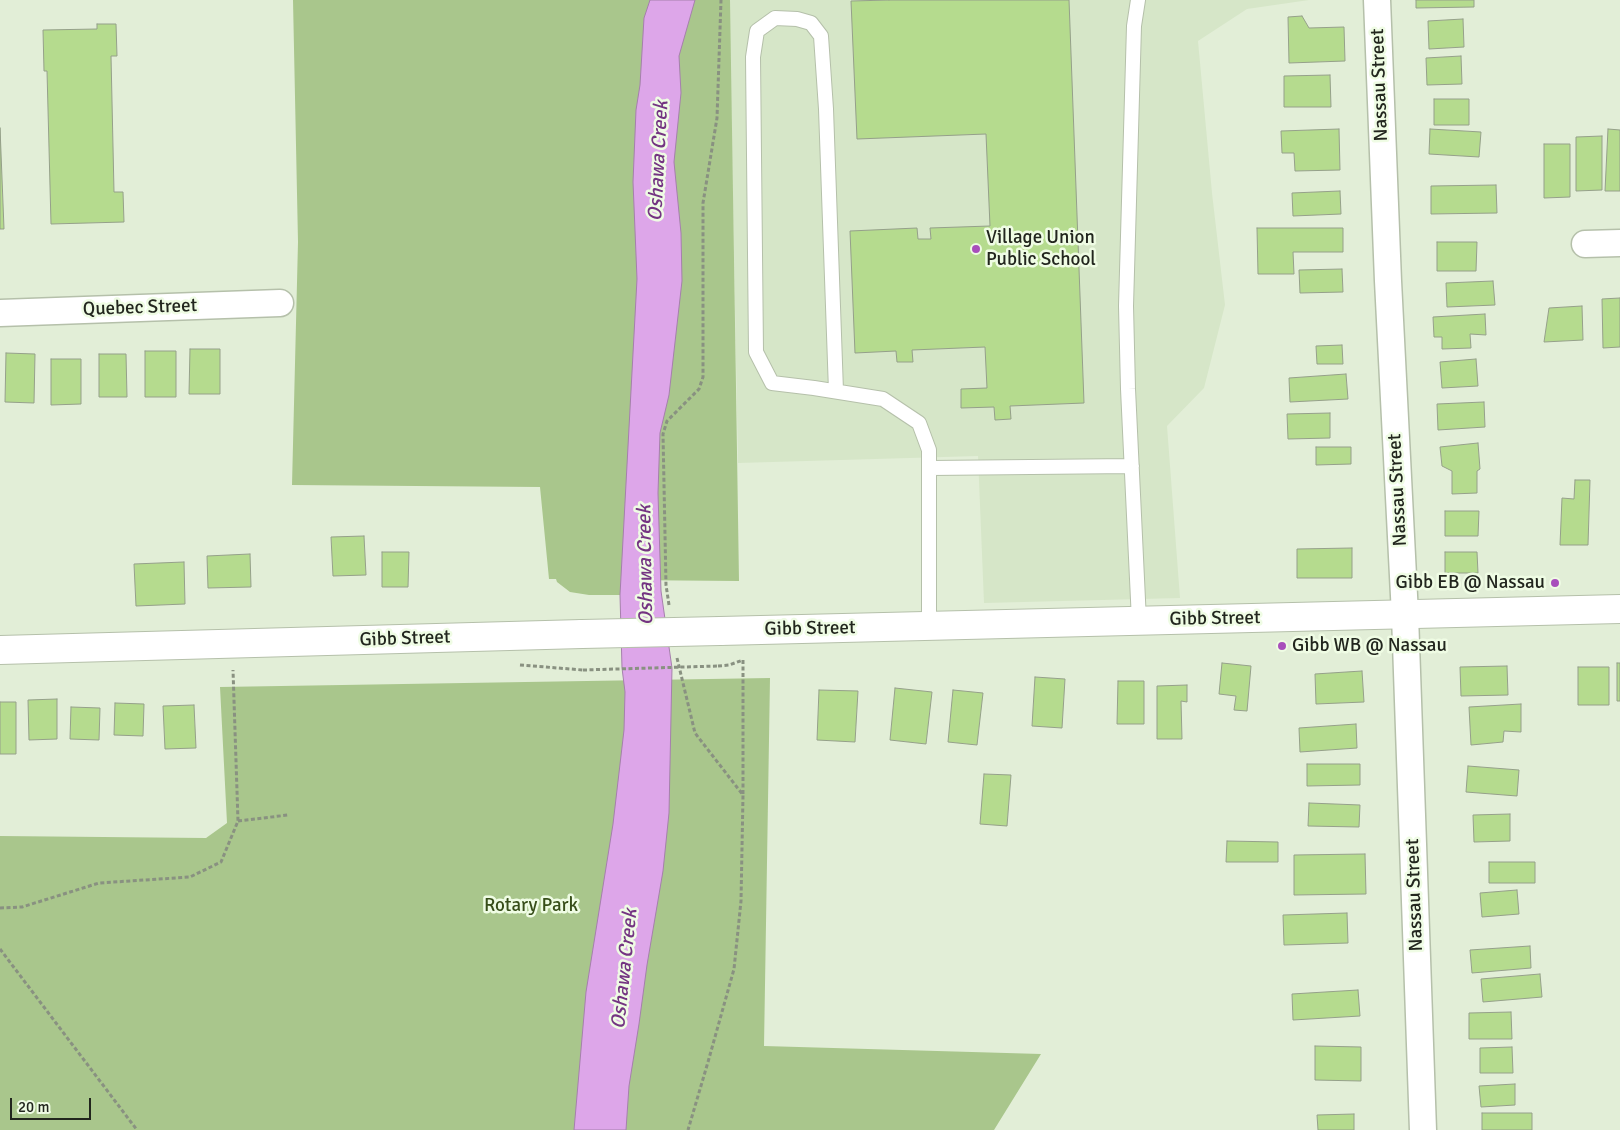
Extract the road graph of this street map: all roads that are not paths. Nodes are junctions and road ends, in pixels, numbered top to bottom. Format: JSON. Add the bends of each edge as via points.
{"nodes":[{"id":1,"x":1138,"y":0,"type":"edge"},
{"id":2,"x":1377,"y":0,"type":"edge"},
{"id":3,"x":1620,"y":243,"type":"edge"},
{"id":4,"x":1585,"y":244,"type":"dead end"},
{"id":5,"x":280,"y":303,"type":"dead end"},
{"id":6,"x":0,"y":314,"type":"edge"},
{"id":7,"x":836,"y":391,"type":"junction"},
{"id":8,"x":1132,"y":466,"type":"junction"},
{"id":9,"x":930,"y":468,"type":"junction"},
{"id":10,"x":1620,"y":609,"type":"edge"},
{"id":11,"x":1405,"y":615,"type":"junction"},
{"id":12,"x":1140,"y":621,"type":"junction"},
{"id":13,"x":929,"y":626,"type":"junction"},
{"id":14,"x":0,"y":650,"type":"edge"},
{"id":15,"x":1424,"y":1130,"type":"edge"}],
"edges":[{"from":1,"to":8,"type":"lane","via":[[1134,26],[1126,306]]},
{"from":2,"to":11,"type":"street","name":"Nassau Street"},
{"from":3,"to":4,"type":"street"},
{"from":5,"to":6,"type":"street","name":"Quebec Street"},
{"from":7,"to":7,"type":"lane","via":[[821,36],[811,23],[775,18],[757,31],[753,57],[756,352],[772,382]]},
{"from":7,"to":9,"type":"lane","via":[[883,399],[919,423],[930,450]]},
{"from":8,"to":9,"type":"lane"},
{"from":8,"to":12,"type":"lane"},
{"from":9,"to":13,"type":"lane"},
{"from":10,"to":11,"type":"main road","name":"Gibb Street"},
{"from":11,"to":12,"type":"main road","name":"Gibb Street"},
{"from":11,"to":15,"type":"street","name":"Nassau Street"},
{"from":12,"to":13,"type":"main road","name":"Gibb Street"},
{"from":13,"to":14,"type":"main road","name":"Gibb Street","bridge":true}]}
